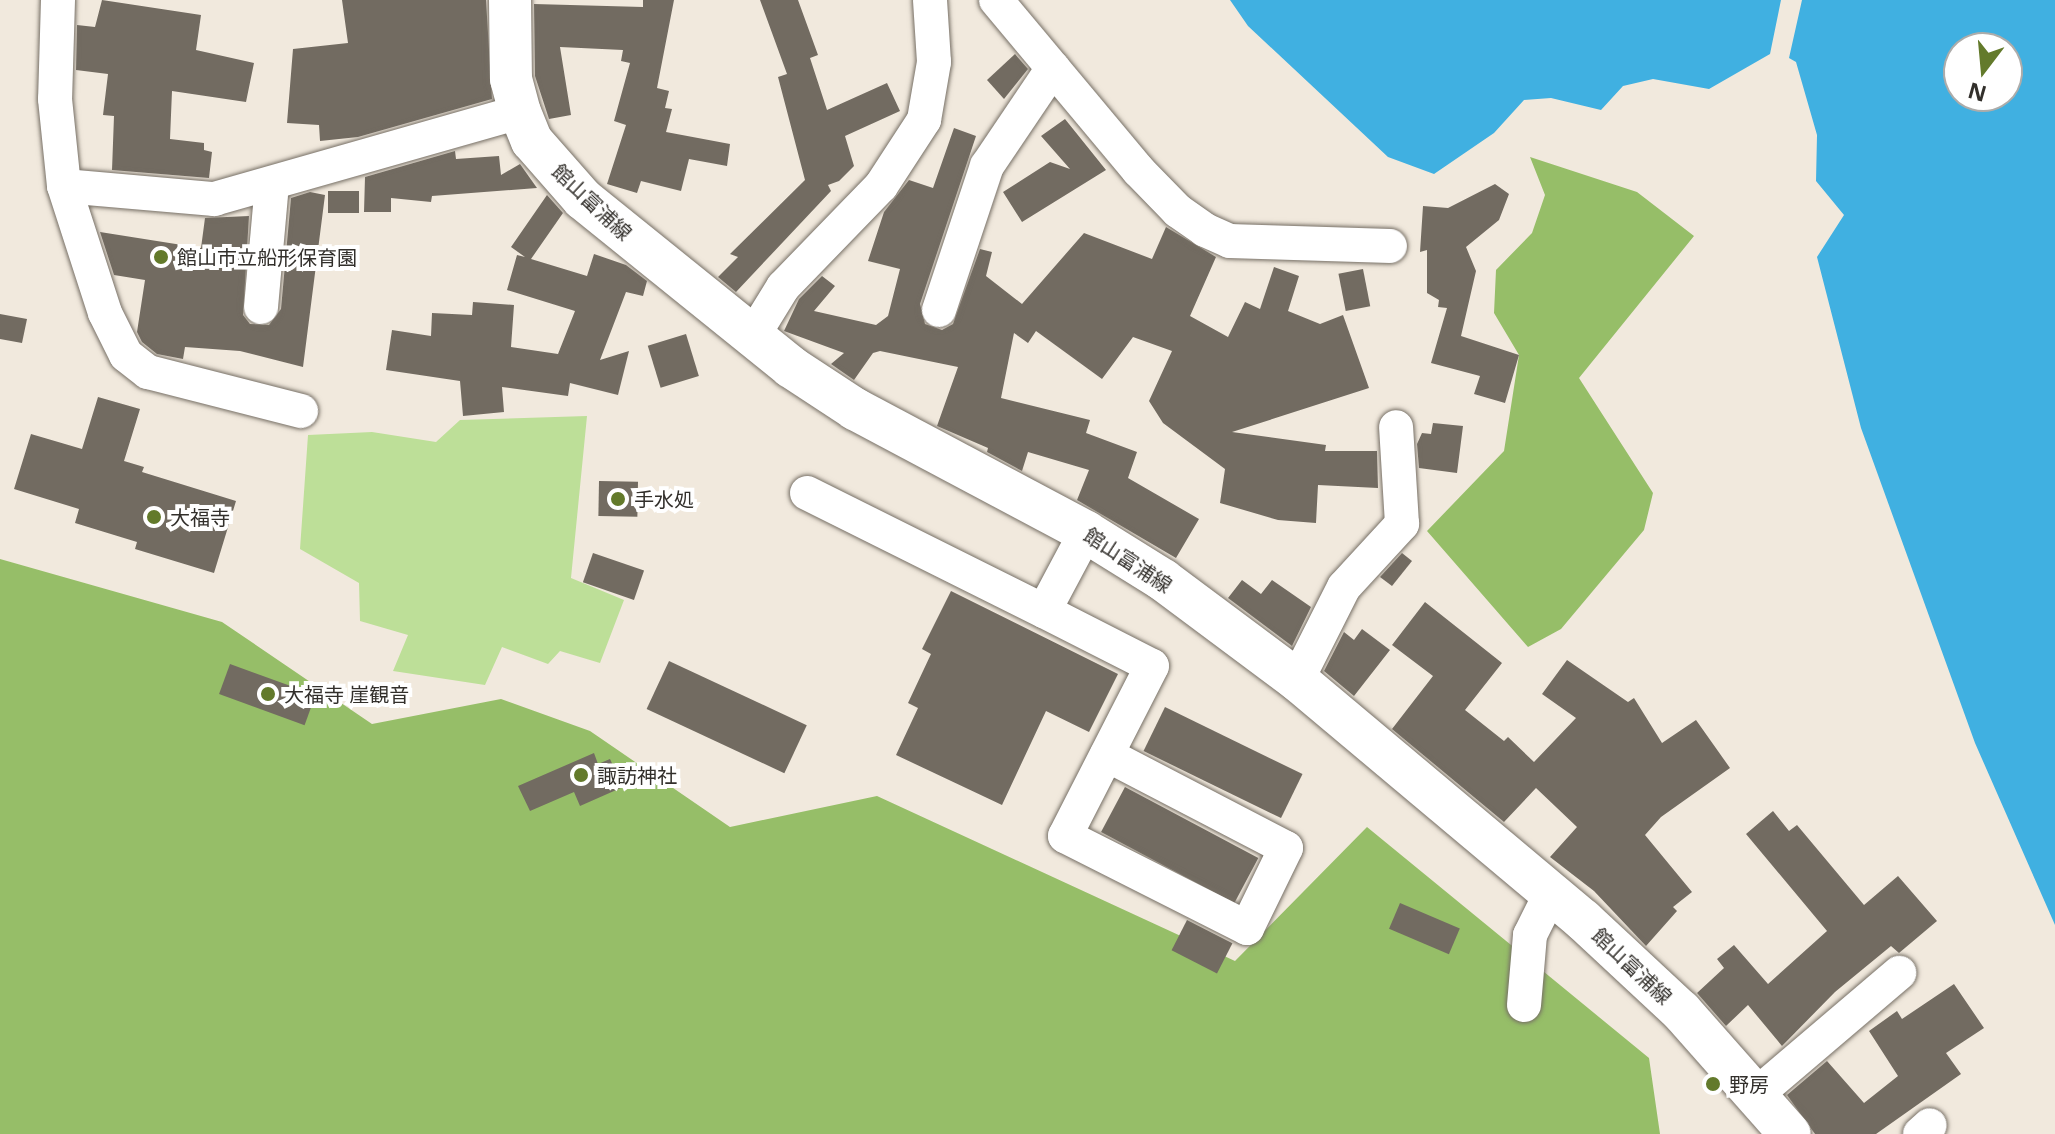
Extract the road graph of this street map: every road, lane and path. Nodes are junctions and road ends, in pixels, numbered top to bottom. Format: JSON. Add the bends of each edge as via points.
{"nodes":[{"id":1,"x":58,"y":0,"type":"edge"},
{"id":2,"x":510,"y":0,"type":"edge"},
{"id":3,"x":930,"y":0,"type":"edge"},
{"id":4,"x":996,"y":0,"type":"edge"},
{"id":5,"x":1053,"y":68,"type":"junction"},
{"id":6,"x":520,"y":112,"type":"junction"},
{"id":7,"x":272,"y":183,"type":"junction"},
{"id":8,"x":64,"y":186,"type":"junction"},
{"id":9,"x":1390,"y":246,"type":"dead end"},
{"id":10,"x":261,"y":307,"type":"dead end"},
{"id":11,"x":939,"y":310,"type":"dead end"},
{"id":12,"x":751,"y":339,"type":"junction"},
{"id":13,"x":301,"y":411,"type":"dead end"},
{"id":14,"x":1396,"y":427,"type":"dead end"},
{"id":15,"x":807,"y":493,"type":"dead end"},
{"id":16,"x":1086,"y":532,"type":"junction"},
{"id":17,"x":1044,"y":611,"type":"junction"},
{"id":18,"x":1297,"y":680,"type":"junction"},
{"id":19,"x":1107,"y":755,"type":"junction"},
{"id":20,"x":1551,"y":893,"type":"junction"},
{"id":21,"x":1899,"y":973,"type":"dead end"},
{"id":22,"x":1524,"y":1005,"type":"dead end"},
{"id":23,"x":1757,"y":1094,"type":"junction"},
{"id":24,"x":1790,"y":1134,"type":"edge"}],
"edges":[{"from":1,"to":8,"type":"street","via":[[55,99]]},
{"from":2,"to":6,"type":"main road","name":"館山富浦線","via":[[511,79]]},
{"from":3,"to":12,"type":"street","via":[[934,62],[924,120],[881,186],[783,287]]},
{"from":4,"to":5,"type":"street"},
{"from":5,"to":9,"type":"street","via":[[1138,170],[1205,230],[1230,241]]},
{"from":5,"to":11,"type":"street","via":[[987,166]]},
{"from":6,"to":7,"type":"street"},
{"from":6,"to":12,"type":"main road","name":"館山富浦線","via":[[532,141],[583,199]]},
{"from":7,"to":8,"type":"street","via":[[214,199]]},
{"from":7,"to":10,"type":"street"},
{"from":8,"to":13,"type":"street","via":[[105,313],[126,355],[148,372]]},
{"from":12,"to":16,"type":"main road","name":"館山富浦線","via":[[855,409]]},
{"from":14,"to":18,"type":"street","via":[[1402,524],[1344,587]]},
{"from":15,"to":17,"type":"street"},
{"from":16,"to":17,"type":"street"},
{"from":16,"to":18,"type":"main road","name":"館山富浦線","via":[[1163,580]]},
{"from":17,"to":19,"type":"street","via":[[1152,666]]},
{"from":18,"to":20,"type":"main road","name":"館山富浦線"},
{"from":19,"to":19,"type":"street","via":[[1065,836],[1247,928],[1286,848]]},
{"from":20,"to":22,"type":"street","via":[[1530,935]]},
{"from":20,"to":23,"type":"main road","name":"館山富浦線","via":[[1681,1011]]},
{"from":21,"to":23,"type":"street"},
{"from":23,"to":24,"type":"main road","name":"館山富浦線"}]}
